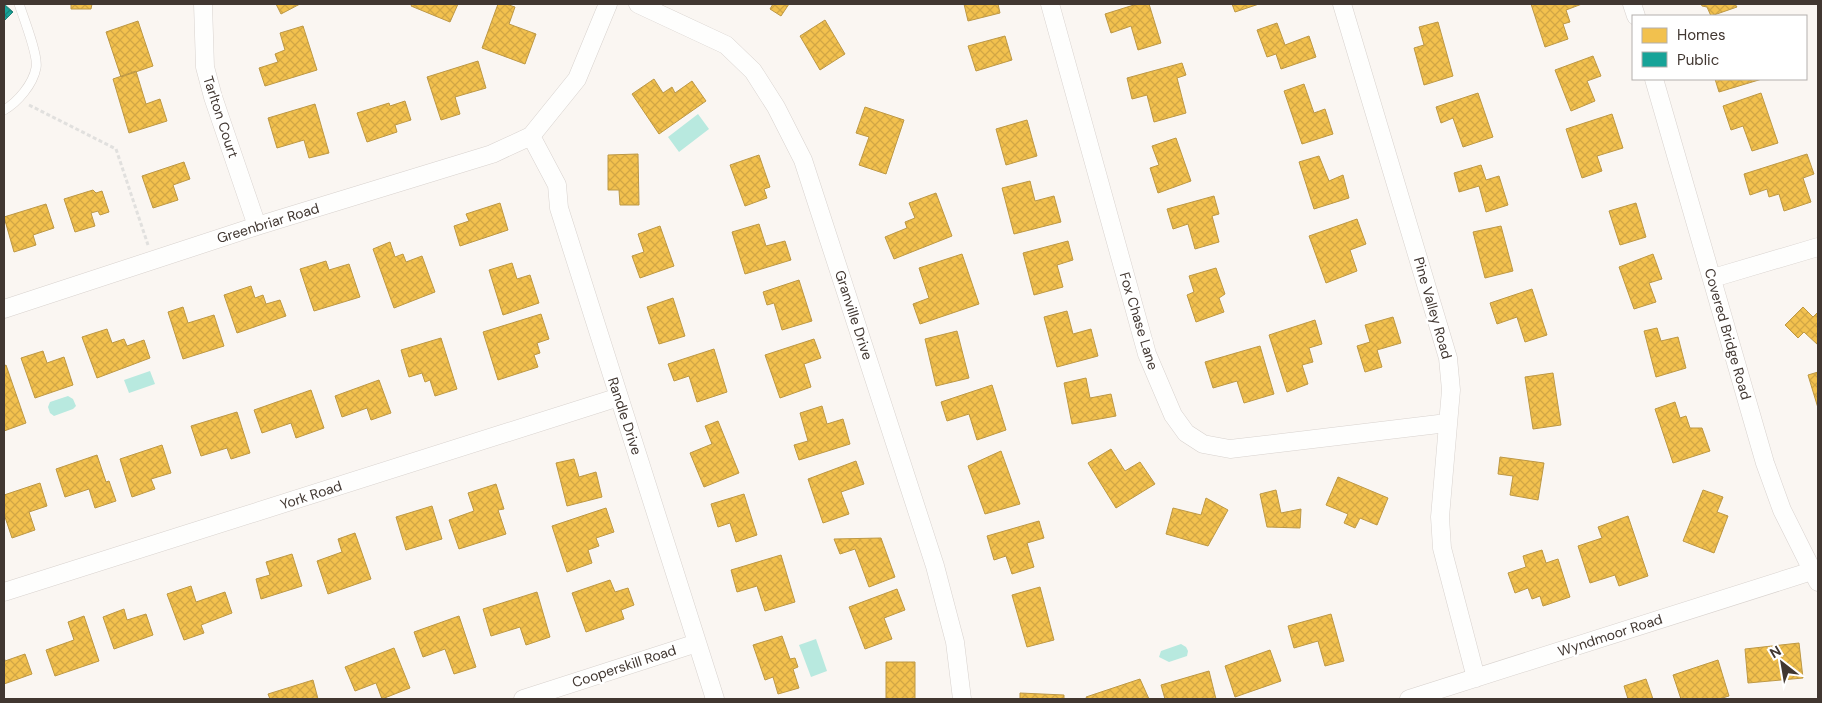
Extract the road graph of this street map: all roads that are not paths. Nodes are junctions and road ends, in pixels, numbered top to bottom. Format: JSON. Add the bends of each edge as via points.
{"nodes":[{"id":1,"x":19,"y":4,"type":"edge"},
{"id":2,"x":203,"y":4,"type":"edge"},
{"id":3,"x":608,"y":4,"type":"edge"},
{"id":4,"x":638,"y":4,"type":"edge"},
{"id":5,"x":1050,"y":4,"type":"edge"},
{"id":6,"x":1342,"y":4,"type":"edge"},
{"id":7,"x":1654,"y":80,"type":"edge"},
{"id":8,"x":4,"y":110,"type":"edge"},
{"id":9,"x":531,"y":136,"type":"junction"},
{"id":10,"x":257,"y":226,"type":"junction"},
{"id":11,"x":1818,"y":247,"type":"edge"},
{"id":12,"x":1713,"y":278,"type":"junction"},
{"id":13,"x":4,"y":309,"type":"edge"},
{"id":14,"x":619,"y":397,"type":"junction"},
{"id":15,"x":1447,"y":423,"type":"junction"},
{"id":16,"x":1815,"y":577,"type":"edge"},
{"id":17,"x":4,"y":592,"type":"edge"},
{"id":18,"x":697,"y":643,"type":"junction"},
{"id":19,"x":1476,"y":678,"type":"junction"},
{"id":20,"x":523,"y":699,"type":"edge"},
{"id":21,"x":715,"y":699,"type":"edge"},
{"id":22,"x":962,"y":699,"type":"edge"},
{"id":23,"x":1409,"y":699,"type":"edge"}],
"edges":[{"from":1,"to":8,"type":"lane","via":[[37,66],[27,87]]},
{"from":2,"to":10,"type":"street","name":"Tarlton Court","via":[[205,67]]},
{"from":3,"to":9,"type":"street","via":[[577,79]]},
{"from":4,"to":22,"type":"street","name":"Granville Drive","via":[[726,45],[753,71],[803,160],[935,566],[955,642]]},
{"from":5,"to":15,"type":"street","name":"Fox Chase Lane","via":[[1146,354],[1173,415],[1186,433],[1203,444],[1230,449]]},
{"from":6,"to":15,"type":"street","name":"Pine Valley Road","via":[[1448,358],[1451,390]]},
{"from":7,"to":12,"type":"street","name":"Covered Bridge Road"},
{"from":9,"to":10,"type":"street","name":"Greenbriar Road","via":[[492,154]]},
{"from":9,"to":14,"type":"street","name":"Randle Drive","via":[[556,185],[559,208]]},
{"from":10,"to":13,"type":"street","name":"Greenbriar Road"},
{"from":11,"to":12,"type":"street"},
{"from":12,"to":16,"type":"street","name":"Covered Bridge Road","via":[[1765,463],[1782,510]]},
{"from":14,"to":17,"type":"street","name":"York Road"},
{"from":14,"to":18,"type":"street","name":"Randle Drive"},
{"from":15,"to":19,"type":"street","name":"Pine Valley Road","via":[[1440,517],[1442,548]]},
{"from":16,"to":19,"type":"street","name":"Wyndmoor Road"},
{"from":18,"to":20,"type":"street","name":"Cooperskill Road"},
{"from":18,"to":21,"type":"street","name":"Randle Drive"},
{"from":19,"to":23,"type":"street","name":"Wyndmoor Road"}]}
